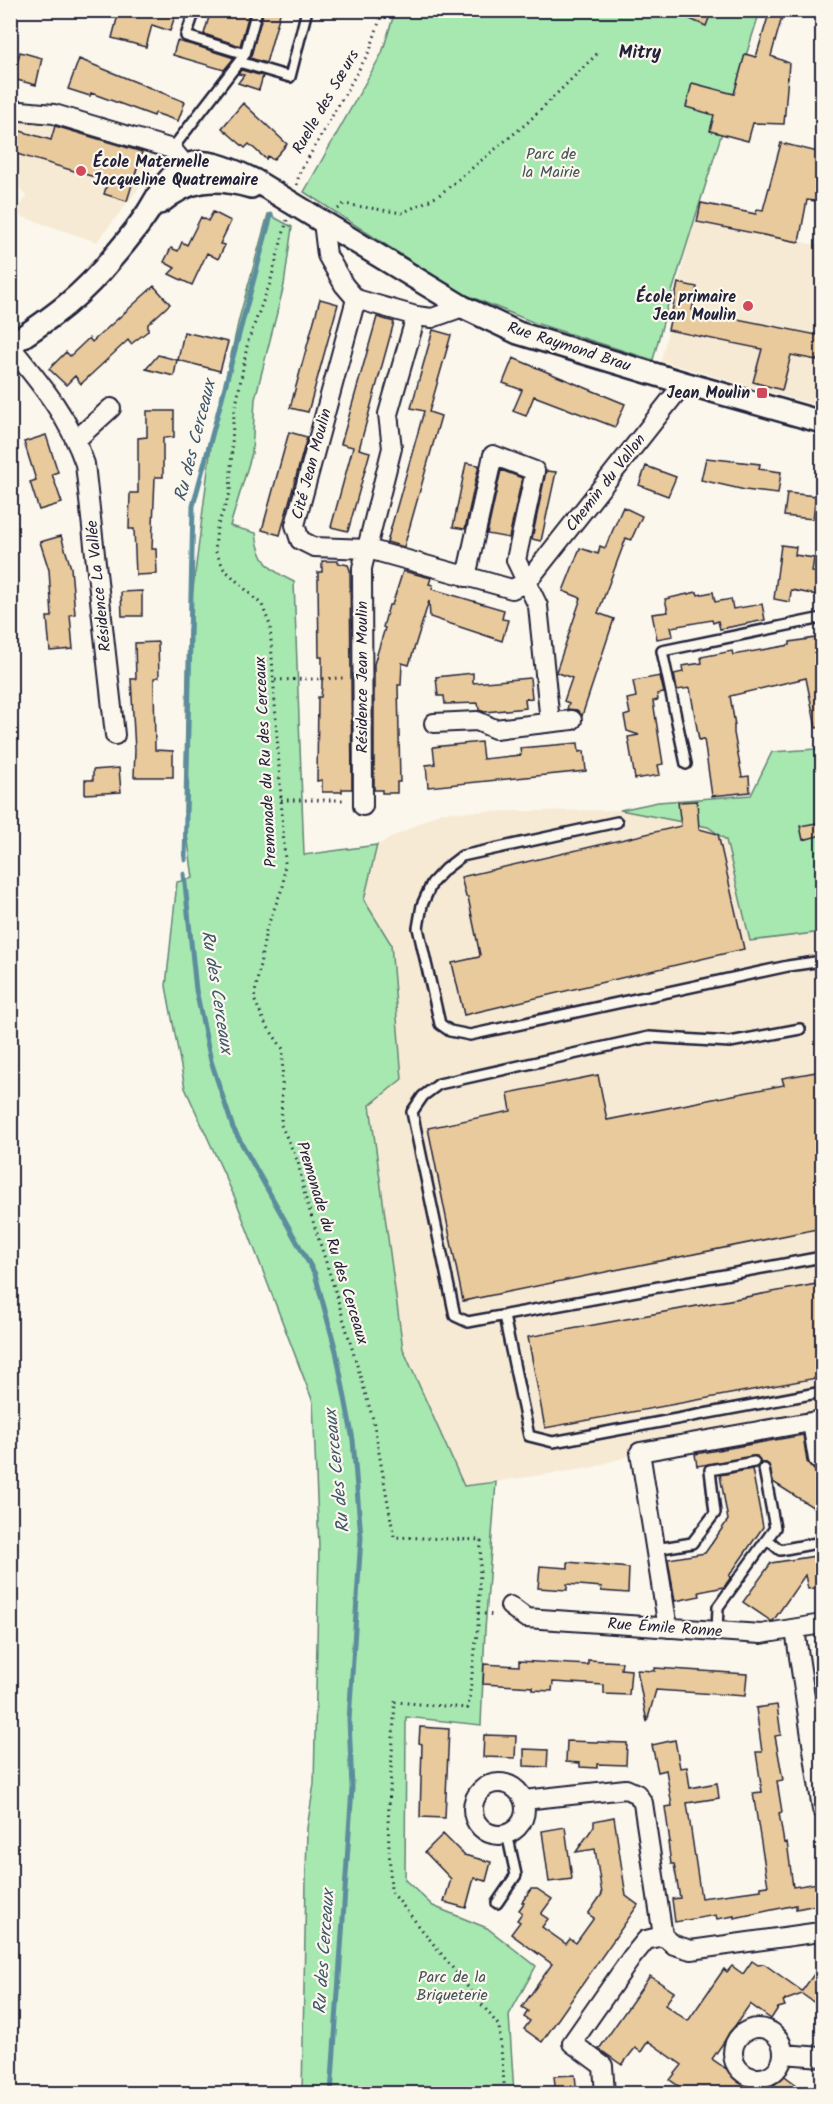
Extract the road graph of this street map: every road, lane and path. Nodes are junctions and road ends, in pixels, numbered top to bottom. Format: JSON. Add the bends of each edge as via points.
{"nodes":[{"id":1,"x":195,"y":10,"type":"edge"},
{"id":2,"x":257,"y":10,"type":"edge"},
{"id":3,"x":307,"y":10,"type":"edge"},
{"id":4,"x":383,"y":10,"type":"edge"},
{"id":5,"x":600,"y":51,"type":"dead end"},
{"id":6,"x":242,"y":58,"type":"junction"},
{"id":7,"x":10,"y":110,"type":"edge"},
{"id":8,"x":186,"y":165,"type":"junction"},
{"id":9,"x":294,"y":206,"type":"junction"},
{"id":10,"x":323,"y":222,"type":"junction"},
{"id":11,"x":356,"y":299,"type":"junction"},
{"id":12,"x":463,"y":308,"type":"junction"},
{"id":13,"x":416,"y":316,"type":"junction"},
{"id":14,"x":10,"y":345,"type":"edge"},
{"id":15,"x":684,"y":383,"type":"junction"},
{"id":16,"x":111,"y":408,"type":"dead end"},
{"id":17,"x":822,"y":422,"type":"edge"},
{"id":18,"x":77,"y":439,"type":"junction"},
{"id":19,"x":368,"y":549,"type":"junction"},
{"id":20,"x":466,"y":577,"type":"junction"},
{"id":21,"x":527,"y":582,"type":"junction"},
{"id":22,"x":822,"y":618,"type":"edge"},
{"id":23,"x":362,"y":677,"type":"junction"},
{"id":24,"x":275,"y":680,"type":"junction"},
{"id":25,"x":572,"y":720,"type":"dead end"},
{"id":26,"x":550,"y":722,"type":"junction"},
{"id":27,"x":435,"y":723,"type":"dead end"},
{"id":28,"x":115,"y":735,"type":"dead end"},
{"id":29,"x":686,"y":764,"type":"dead end"},
{"id":30,"x":281,"y":800,"type":"junction"},
{"id":31,"x":363,"y":803,"type":"joint"},
{"id":32,"x":617,"y":822,"type":"dead end"},
{"id":33,"x":822,"y":961,"type":"edge"},
{"id":34,"x":800,"y":1029,"type":"dead end"},
{"id":35,"x":822,"y":1257,"type":"edge"},
{"id":36,"x":504,"y":1316,"type":"junction"},
{"id":37,"x":822,"y":1392,"type":"edge"},
{"id":38,"x":817,"y":1421,"type":"edge"},
{"id":39,"x":754,"y":1462,"type":"dead end"},
{"id":40,"x":822,"y":1462,"type":"edge"},
{"id":41,"x":764,"y":1469,"type":"dead end"},
{"id":42,"x":767,"y":1539,"type":"junction"},
{"id":43,"x":822,"y":1542,"type":"edge"},
{"id":44,"x":656,"y":1549,"type":"junction"},
{"id":45,"x":510,"y":1606,"type":"dead end"},
{"id":46,"x":822,"y":1624,"type":"edge"},
{"id":47,"x":668,"y":1628,"type":"junction"},
{"id":48,"x":795,"y":1630,"type":"junction"},
{"id":49,"x":717,"y":1631,"type":"junction"},
{"id":50,"x":524,"y":1800,"type":"junction"},
{"id":51,"x":822,"y":1809,"type":"edge"},
{"id":52,"x":507,"y":1833,"type":"junction"},
{"id":53,"x":497,"y":1903,"type":"dead end"},
{"id":54,"x":822,"y":1934,"type":"edge"},
{"id":55,"x":663,"y":1936,"type":"junction"},
{"id":56,"x":783,"y":2054,"type":"dead end"},
{"id":57,"x":822,"y":2057,"type":"edge"},
{"id":58,"x":505,"y":2094,"type":"edge"},
{"id":59,"x":605,"y":2094,"type":"edge"}],
"edges":[{"from":1,"to":6,"type":"lane","via":[[186,36]]},
{"from":2,"to":6,"type":"lane"},
{"from":3,"to":6,"type":"lane","via":[[290,77]]},
{"from":4,"to":9,"type":"path","name":"Ruelle des Sœurs","via":[[370,50],[299,174]]},
{"from":5,"to":10,"type":"path","via":[[527,123],[438,196],[402,213],[344,204]]},
{"from":6,"to":8,"type":"lane"},
{"from":7,"to":8,"type":"street","via":[[54,114]]},
{"from":8,"to":9,"type":"street","name":"Rue Raymond Brau","via":[[214,180],[272,192]]},
{"from":8,"to":14,"type":"street","name":"Rue Raymond Brau","via":[[174,191],[147,213],[86,288],[58,313]]},
{"from":9,"to":10,"type":"street","name":"Rue Raymond Brau"},
{"from":9,"to":24,"type":"path","name":"Premonade du Ru des Cerceaux","via":[[248,341],[233,422],[230,494],[217,527],[215,550],[224,569],[262,605],[270,625]]},
{"from":10,"to":11,"type":"street","via":[[327,255]]},
{"from":10,"to":12,"type":"street","name":"Rue Raymond Brau"},
{"from":11,"to":13,"type":"street"},
{"from":11,"to":19,"type":"street","name":"Cité Jean Moulin","via":[[295,525],[300,540],[314,547]]},
{"from":12,"to":13,"type":"street","via":[[432,318]]},
{"from":12,"to":15,"type":"street","name":"Rue Raymond Brau","via":[[518,333]]},
{"from":13,"to":19,"type":"street","via":[[388,414],[392,448]]},
{"from":14,"to":18,"type":"street","name":"Résidence La Vallée"},
{"from":15,"to":17,"type":"street","name":"Rue Raymond Brau"},
{"from":15,"to":21,"type":"street","name":"Chemin du Vallon"},
{"from":16,"to":18,"type":"street"},
{"from":18,"to":28,"type":"street","name":"Résidence La Vallée","via":[[85,464]]},
{"from":19,"to":20,"type":"street"},
{"from":19,"to":23,"type":"street","name":"Résidence Jean Moulin","via":[[362,568]]},
{"from":20,"to":21,"type":"street","via":[[512,589]]},
{"from":20,"to":21,"type":"street","via":[[494,455],[535,471],[516,560]]},
{"from":21,"to":26,"type":"street","via":[[538,606]]},
{"from":22,"to":29,"type":"lane","via":[[662,651]]},
{"from":23,"to":24,"type":"path"},
{"from":23,"to":31,"type":"street","name":"Résidence Jean Moulin"},
{"from":24,"to":30,"type":"path","name":"Premonade du Ru des Cerceaux"},
{"from":25,"to":26,"type":"street"},
{"from":26,"to":27,"type":"street","via":[[495,729],[477,721]]},
{"from":30,"to":31,"type":"path"},
{"from":30,"to":58,"type":"path","name":"Premonade du Ru des Cerceaux","via":[[283,886],[266,930],[254,999],[283,1049],[282,1125],[298,1162],[373,1419],[394,1537],[481,1540],[478,1625],[468,1708],[395,1702],[388,1824],[391,1891],[499,2026]]},
{"from":32,"to":33,"type":"lane","via":[[462,856],[432,883],[422,905],[418,928],[440,1024],[450,1031],[470,1035]]},
{"from":34,"to":36,"type":"lane","via":[[730,1042],[649,1038],[439,1084],[423,1096],[412,1112],[455,1316],[468,1322]]},
{"from":35,"to":36,"type":"lane"},
{"from":36,"to":37,"type":"lane","via":[[529,1436],[553,1442]]},
{"from":38,"to":40,"type":"street","via":[[818,1459]]},
{"from":38,"to":44,"type":"street","via":[[640,1452]]},
{"from":39,"to":44,"type":"lane","via":[[710,1470],[715,1513],[692,1543]]},
{"from":41,"to":42,"type":"lane","via":[[775,1528]]},
{"from":42,"to":43,"type":"lane","via":[[780,1550]]},
{"from":42,"to":49,"type":"lane","via":[[718,1607]]},
{"from":44,"to":47,"type":"street"},
{"from":45,"to":47,"type":"street","name":"Rue Émile Ronne","via":[[526,1618]]},
{"from":46,"to":48,"type":"street","name":"Rue Émile Ronne"},
{"from":47,"to":49,"type":"street","name":"Rue Émile Ronne"},
{"from":48,"to":49,"type":"street","name":"Rue Émile Ronne","via":[[761,1634]]},
{"from":48,"to":51,"type":"street"},
{"from":50,"to":52,"type":"street","via":[[520,1824]]},
{"from":50,"to":52,"type":"street","via":[[520,1792],[505,1783],[487,1785],[475,1798],[477,1824],[491,1833]]},
{"from":50,"to":55,"type":"street","via":[[626,1789],[637,1794],[643,1803]]},
{"from":52,"to":53,"type":"lane","via":[[516,1875]]},
{"from":54,"to":55,"type":"street","via":[[691,1950]]},
{"from":55,"to":59,"type":"street","via":[[646,1940],[572,2043],[603,2066]]},
{"from":56,"to":57,"type":"street"}]}
